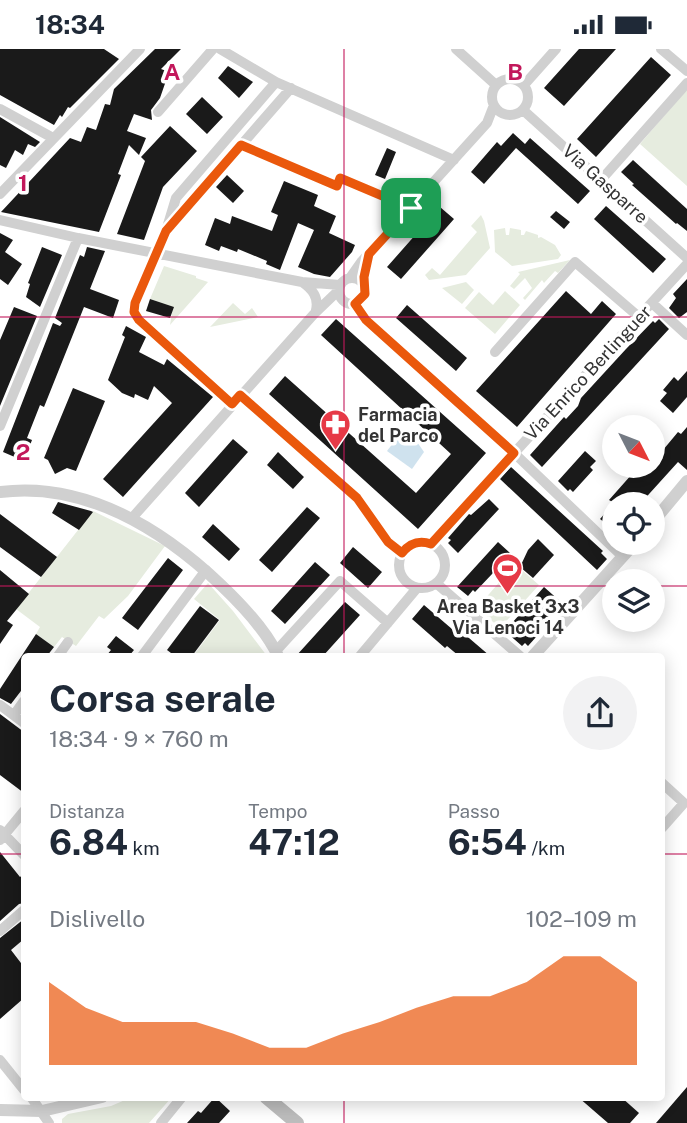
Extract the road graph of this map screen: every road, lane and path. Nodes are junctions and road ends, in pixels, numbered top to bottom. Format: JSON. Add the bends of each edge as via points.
{"nodes":[{"id":1,"x":140,"y":49,"type":"edge"},
{"id":2,"x":214,"y":49,"type":"edge"},
{"id":3,"x":220,"y":49,"type":"edge"},
{"id":4,"x":457,"y":49,"type":"edge"},
{"id":5,"x":556,"y":49,"type":"edge"},
{"id":6,"x":661,"y":49,"type":"edge"},
{"id":7,"x":687,"y":71,"type":"edge"},
{"id":8,"x":276,"y":82,"type":"junction"},
{"id":9,"x":687,"y":83,"type":"edge"},
{"id":10,"x":496,"y":85,"type":"junction"},
{"id":11,"x":524,"y":85,"type":"junction"},
{"id":12,"x":291,"y":88,"type":"junction"},
{"id":13,"x":494,"y":105,"type":"junction"},
{"id":14,"x":0,"y":109,"type":"edge"},
{"id":15,"x":523,"y":110,"type":"junction"},
{"id":16,"x":158,"y":112,"type":"dead end"},
{"id":17,"x":506,"y":115,"type":"junction"},
{"id":18,"x":487,"y":123,"type":"junction"},
{"id":19,"x":52,"y":138,"type":"junction"},
{"id":20,"x":241,"y":145,"type":"junction"},
{"id":21,"x":454,"y":160,"type":"junction"},
{"id":22,"x":601,"y":180,"type":"junction"},
{"id":23,"x":0,"y":194,"type":"edge"},
{"id":24,"x":411,"y":208,"type":"junction"},
{"id":25,"x":0,"y":220,"type":"edge"},
{"id":26,"x":166,"y":231,"type":"junction"},
{"id":27,"x":78,"y":238,"type":"junction"},
{"id":28,"x":157,"y":253,"type":"junction"},
{"id":29,"x":369,"y":254,"type":"junction"},
{"id":30,"x":687,"y":258,"type":"edge"},
{"id":31,"x":687,"y":264,"type":"edge"},
{"id":32,"x":350,"y":278,"type":"junction"},
{"id":33,"x":302,"y":282,"type":"junction"},
{"id":34,"x":364,"y":286,"type":"junction"},
{"id":35,"x":339,"y":287,"type":"junction"},
{"id":36,"x":343,"y":301,"type":"junction"},
{"id":37,"x":652,"y":303,"type":"junction"},
{"id":38,"x":355,"y":304,"type":"junction"},
{"id":39,"x":315,"y":312,"type":"junction"},
{"id":40,"x":639,"y":317,"type":"junction"},
{"id":41,"x":687,"y":334,"type":"edge"},
{"id":42,"x":495,"y":352,"type":"dead end"},
{"id":43,"x":240,"y":395,"type":"junction"},
{"id":44,"x":232,"y":404,"type":"junction"},
{"id":45,"x":0,"y":426,"type":"edge"},
{"id":46,"x":514,"y":453,"type":"junction"},
{"id":47,"x":687,"y":481,"type":"edge"},
{"id":48,"x":2,"y":493,"type":"edge"},
{"id":49,"x":665,"y":507,"type":"edge"},
{"id":50,"x":132,"y":518,"type":"junction"},
{"id":51,"x":431,"y":544,"type":"junction"},
{"id":52,"x":402,"y":553,"type":"junction"},
{"id":53,"x":623,"y":557,"type":"joint"},
{"id":54,"x":206,"y":571,"type":"junction"},
{"id":55,"x":436,"y":583,"type":"junction"},
{"id":56,"x":417,"y":588,"type":"junction"},
{"id":57,"x":388,"y":623,"type":"junction"},
{"id":58,"x":68,"y":642,"type":"dead end"},
{"id":59,"x":60,"y":653,"type":"edge"},
{"id":60,"x":144,"y":653,"type":"edge"},
{"id":61,"x":276,"y":653,"type":"edge"},
{"id":62,"x":278,"y":653,"type":"edge"},
{"id":63,"x":363,"y":653,"type":"edge"},
{"id":64,"x":517,"y":653,"type":"edge"},
{"id":65,"x":536,"y":653,"type":"edge"},
{"id":66,"x":0,"y":705,"type":"edge"},
{"id":67,"x":21,"y":705,"type":"edge"},
{"id":68,"x":14,"y":715,"type":"junction"},
{"id":69,"x":21,"y":721,"type":"edge"},
{"id":70,"x":665,"y":786,"type":"edge"},
{"id":71,"x":21,"y":814,"type":"edge"},
{"id":72,"x":665,"y":825,"type":"edge"},
{"id":73,"x":2,"y":835,"type":"edge"},
{"id":74,"x":21,"y":852,"type":"edge"},
{"id":75,"x":21,"y":913,"type":"edge"},
{"id":76,"x":0,"y":931,"type":"edge"},
{"id":77,"x":0,"y":1060,"type":"edge"},
{"id":78,"x":21,"y":1086,"type":"edge"},
{"id":79,"x":34,"y":1101,"type":"edge"},
{"id":80,"x":85,"y":1101,"type":"edge"},
{"id":81,"x":181,"y":1101,"type":"edge"},
{"id":82,"x":271,"y":1101,"type":"edge"},
{"id":83,"x":0,"y":1110,"type":"edge"},
{"id":84,"x":42,"y":1111,"type":"junction"},
{"id":85,"x":49,"y":1123,"type":"edge"},
{"id":86,"x":161,"y":1123,"type":"edge"},
{"id":87,"x":297,"y":1123,"type":"edge"}],
"edges":[{"from":1,"to":19,"type":"street"},
{"from":2,"to":16,"type":"street"},
{"from":3,"to":8,"type":"street"},
{"from":4,"to":10,"type":"street"},
{"from":5,"to":11,"type":"street"},
{"from":6,"to":7,"type":"street"},
{"from":8,"to":12,"type":"street"},
{"from":8,"to":26,"type":"street","via":[[176,198]]},
{"from":9,"to":22,"type":"street"},
{"from":10,"to":11,"type":"street","via":[[510,78]]},
{"from":10,"to":13,"type":"street"},
{"from":11,"to":15,"type":"street","via":[[529,95]]},
{"from":12,"to":20,"type":"street"},
{"from":12,"to":21,"type":"street"},
{"from":13,"to":17,"type":"street"},
{"from":13,"to":18,"type":"street"},
{"from":14,"to":19,"type":"street"},
{"from":15,"to":17,"type":"street"},
{"from":15,"to":22,"type":"street","name":"Via Gasparre"},
{"from":17,"to":18,"type":"street"},
{"from":18,"to":21,"type":"street"},
{"from":19,"to":23,"type":"street"},
{"from":20,"to":24,"type":"street","via":[[337,186],[340,178]]},
{"from":20,"to":26,"type":"street"},
{"from":21,"to":24,"type":"street"},
{"from":22,"to":30,"type":"street","name":"Via Gasparre"},
{"from":24,"to":29,"type":"street"},
{"from":25,"to":27,"type":"street"},
{"from":26,"to":28,"type":"street"},
{"from":27,"to":28,"type":"street"},
{"from":27,"to":45,"type":"street"},
{"from":28,"to":33,"type":"street"},
{"from":28,"to":44,"type":"street","via":[[134,312]]},
{"from":29,"to":32,"type":"street"},
{"from":29,"to":34,"type":"street"},
{"from":31,"to":37,"type":"street","name":"Via Enrico Berlinguer"},
{"from":32,"to":34,"type":"street"},
{"from":32,"to":35,"type":"street"},
{"from":33,"to":35,"type":"street"},
{"from":33,"to":39,"type":"street","via":[[317,298]]},
{"from":34,"to":38,"type":"street","via":[[363,298]]},
{"from":35,"to":36,"type":"street"},
{"from":35,"to":39,"type":"street"},
{"from":36,"to":38,"type":"street"},
{"from":36,"to":39,"type":"street"},
{"from":37,"to":40,"type":"street","name":"Via Enrico Berlinguer"},
{"from":37,"to":41,"type":"street"},
{"from":38,"to":46,"type":"street","via":[[366,320]]},
{"from":39,"to":43,"type":"street"},
{"from":40,"to":42,"type":"street","via":[[575,262]]},
{"from":40,"to":46,"type":"street","name":"Via Enrico Berlinguer"},
{"from":43,"to":44,"type":"street"},
{"from":43,"to":52,"type":"street","via":[[357,498],[388,542]]},
{"from":44,"to":50,"type":"street"},
{"from":46,"to":51,"type":"street","name":"Via Enrico Berlinguer"},
{"from":46,"to":53,"type":"street"},
{"from":47,"to":49,"type":"street"},
{"from":48,"to":50,"type":"street","via":[[66,495]]},
{"from":50,"to":54,"type":"street"},
{"from":51,"to":52,"type":"street","via":[[411,544]]},
{"from":51,"to":55,"type":"street","via":[[445,562]]},
{"from":52,"to":56,"type":"street","via":[[400,575]]},
{"from":53,"to":65,"type":"street"},
{"from":54,"to":60,"type":"street"},
{"from":54,"to":61,"type":"street","via":[[236,600]]},
{"from":55,"to":56,"type":"street"},
{"from":55,"to":64,"type":"street"},
{"from":56,"to":57,"type":"street"},
{"from":57,"to":62,"type":"street","via":[[340,581]]},
{"from":57,"to":63,"type":"street"},
{"from":58,"to":59,"type":"street"},
{"from":66,"to":68,"type":"street"},
{"from":67,"to":68,"type":"street"},
{"from":68,"to":69,"type":"street"},
{"from":70,"to":72,"type":"street","via":[[684,803]]},
{"from":71,"to":73,"type":"street"},
{"from":73,"to":74,"type":"street"},
{"from":75,"to":76,"type":"street"},
{"from":77,"to":78,"type":"street"},
{"from":79,"to":84,"type":"street"},
{"from":80,"to":84,"type":"street"},
{"from":81,"to":86,"type":"street"},
{"from":82,"to":87,"type":"main road"},
{"from":83,"to":84,"type":"street"},
{"from":84,"to":85,"type":"street"}]}
